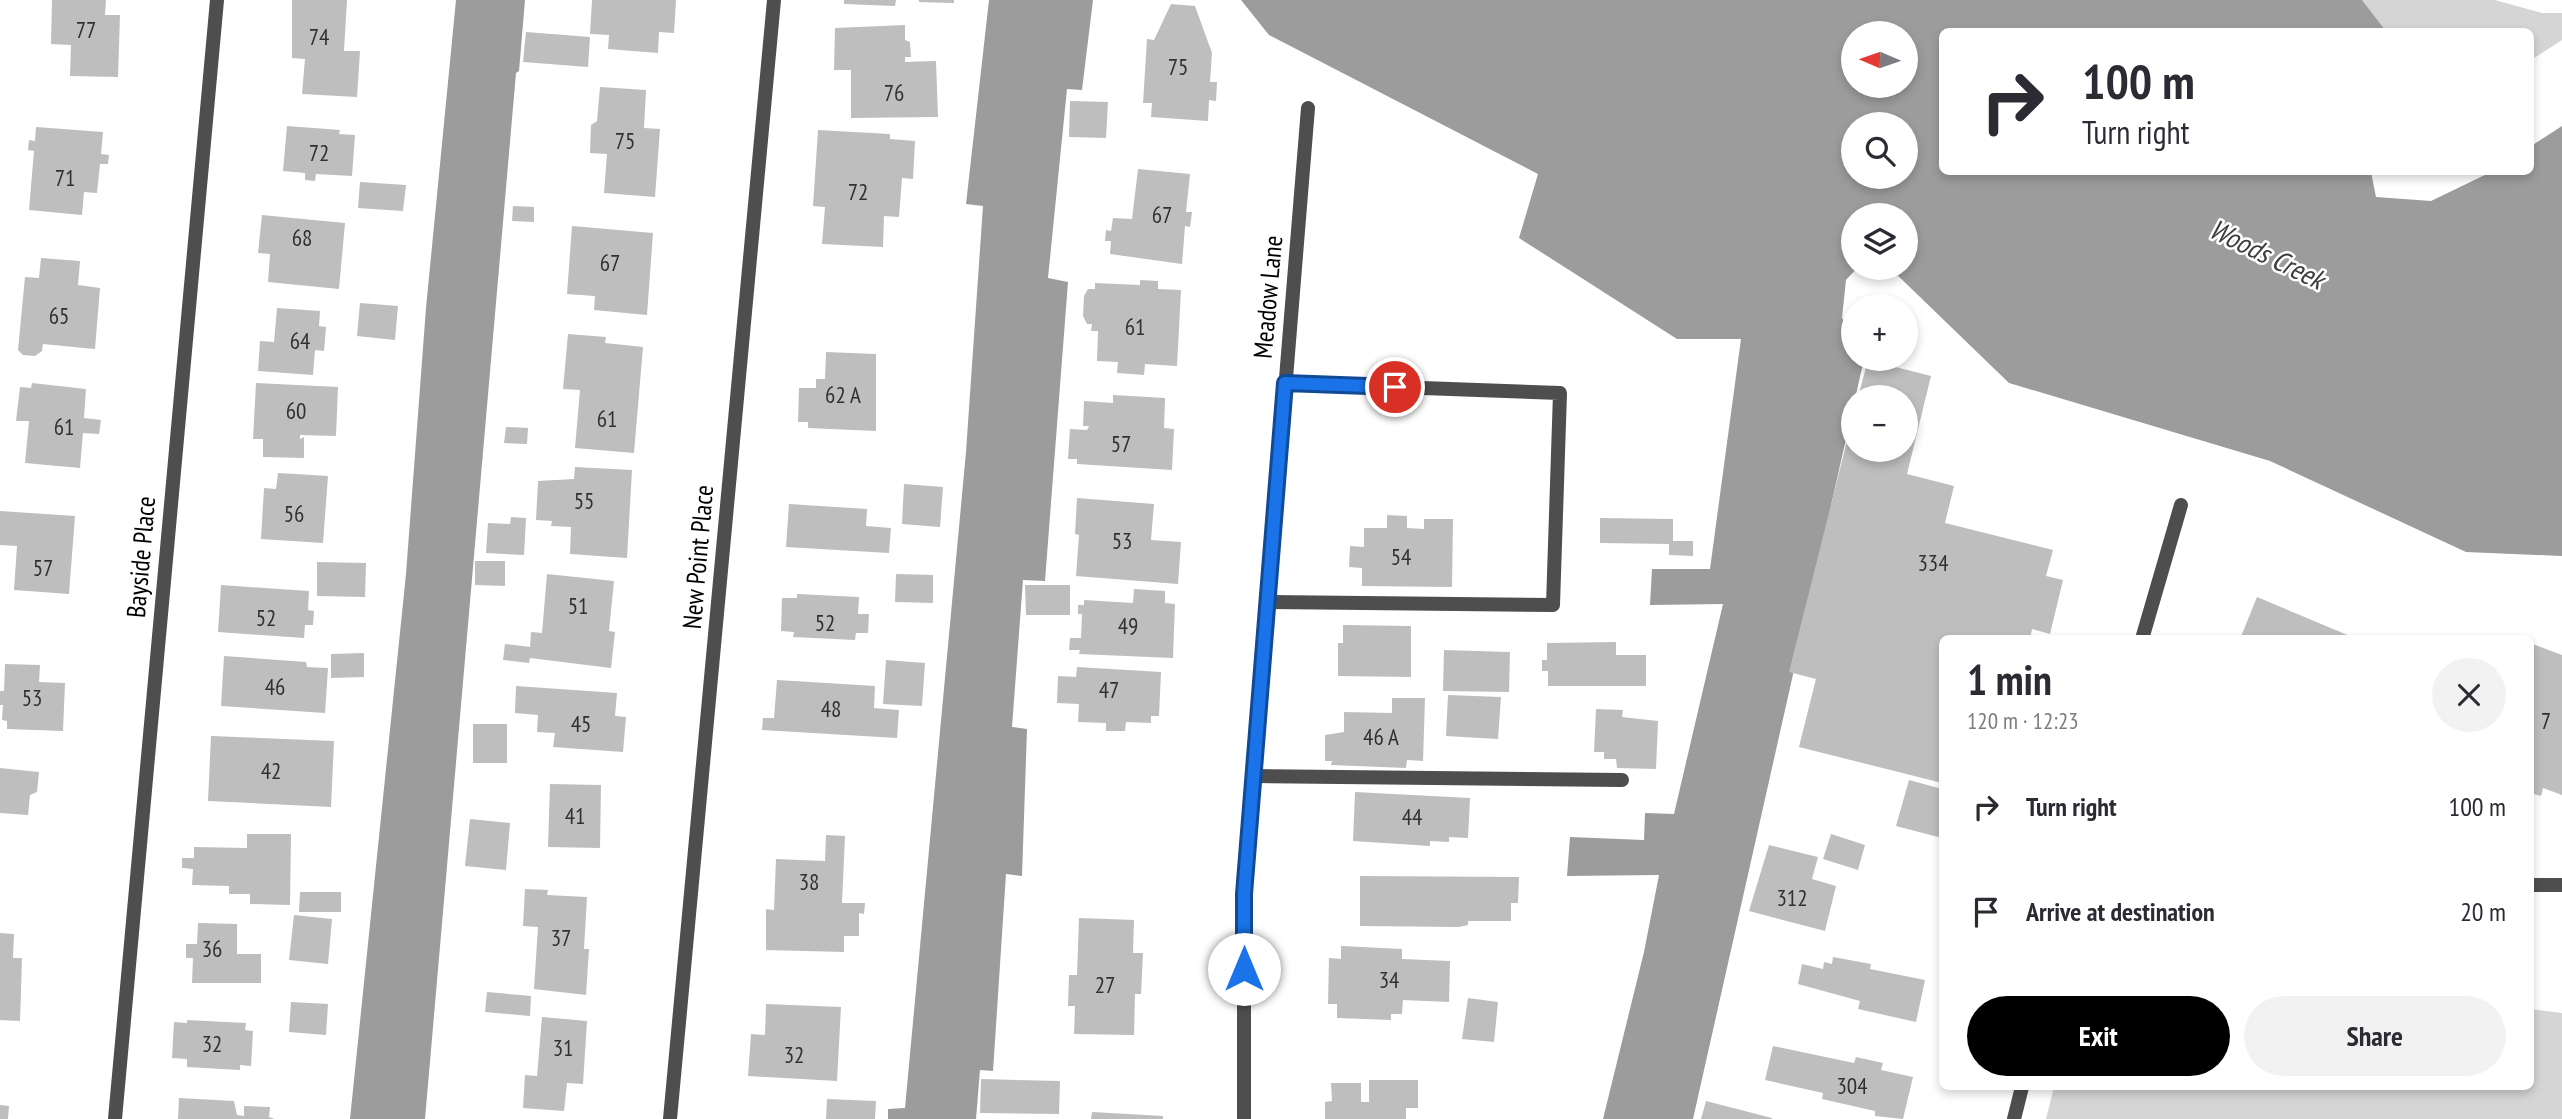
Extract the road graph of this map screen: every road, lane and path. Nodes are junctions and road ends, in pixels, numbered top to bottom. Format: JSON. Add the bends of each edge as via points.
{"nodes":[{"id":1,"x":217,"y":0,"type":"edge"},
{"id":2,"x":774,"y":0,"type":"edge"},
{"id":3,"x":1308,"y":108,"type":"dead end"},
{"id":4,"x":1285,"y":383,"type":"junction"},
{"id":5,"x":2181,"y":505,"type":"dead end"},
{"id":6,"x":1267,"y":603,"type":"junction"},
{"id":7,"x":2143,"y":635,"type":"edge"},
{"id":8,"x":1254,"y":776,"type":"junction"},
{"id":9,"x":1622,"y":780,"type":"dead end"},
{"id":10,"x":2534,"y":885,"type":"edge"},
{"id":11,"x":2562,"y":885,"type":"edge"},
{"id":12,"x":2021,"y":1090,"type":"edge"},
{"id":13,"x":115,"y":1119,"type":"edge"},
{"id":14,"x":670,"y":1119,"type":"edge"},
{"id":15,"x":1244,"y":1119,"type":"edge"},
{"id":16,"x":2014,"y":1119,"type":"edge"}],
"edges":[{"from":1,"to":13,"type":"street","name":"Bayside Place"},
{"from":2,"to":14,"type":"street","name":"New Point Place"},
{"from":3,"to":4,"type":"street","name":"Meadow Lane"},
{"from":4,"to":6,"type":"street","name":"Meadow Lane"},
{"from":4,"to":6,"type":"street","via":[[1560,393],[1553,605]]},
{"from":5,"to":7,"type":"street"},
{"from":6,"to":8,"type":"street","name":"Meadow Lane"},
{"from":8,"to":9,"type":"street"},
{"from":8,"to":15,"type":"street","name":"Meadow Lane","via":[[1244,894]]},
{"from":10,"to":11,"type":"street"},
{"from":12,"to":16,"type":"street"}]}
